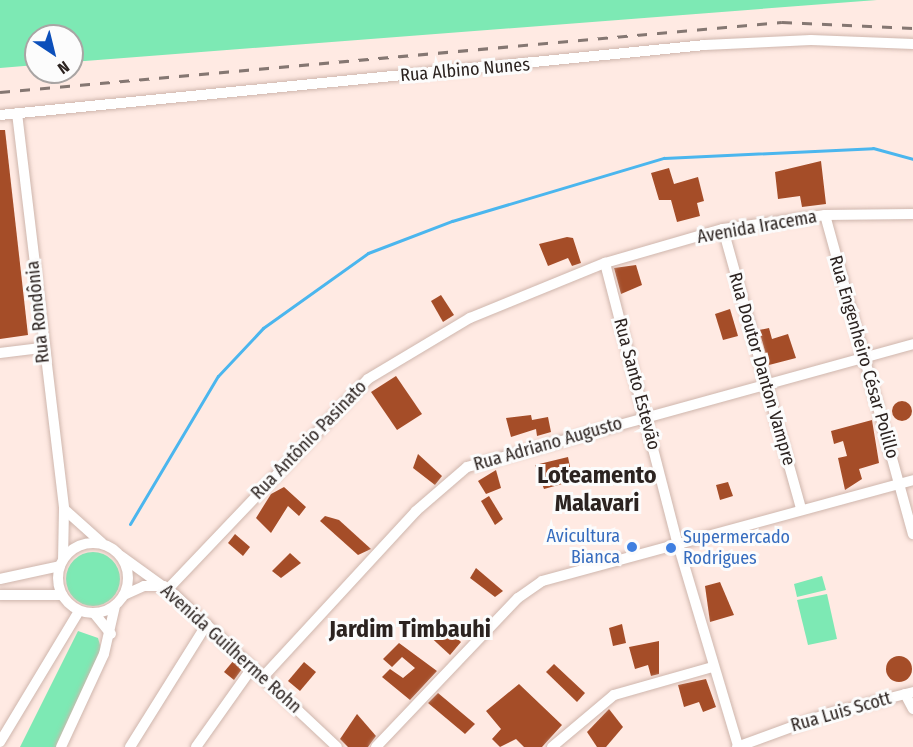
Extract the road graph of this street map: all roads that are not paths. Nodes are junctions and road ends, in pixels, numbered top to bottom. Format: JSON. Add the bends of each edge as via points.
{"nodes":[{"id":1,"x":913,"y":44,"type":"edge"},
{"id":2,"x":17,"y":113,"type":"junction"},
{"id":3,"x":0,"y":115,"type":"edge"},
{"id":4,"x":913,"y":214,"type":"edge"},
{"id":5,"x":825,"y":215,"type":"junction"},
{"id":6,"x":723,"y":229,"type":"junction"},
{"id":7,"x":605,"y":263,"type":"junction"},
{"id":8,"x":913,"y":344,"type":"edge"},
{"id":9,"x":41,"y":348,"type":"junction"},
{"id":10,"x":0,"y":352,"type":"edge"},
{"id":11,"x":863,"y":358,"type":"junction"},
{"id":12,"x":764,"y":383,"type":"junction"},
{"id":13,"x":646,"y":416,"type":"junction"},
{"id":14,"x":913,"y":480,"type":"edge"},
{"id":15,"x":900,"y":484,"type":"junction"},
{"id":16,"x":64,"y":509,"type":"junction"},
{"id":17,"x":801,"y":509,"type":"junction"},
{"id":18,"x":913,"y":534,"type":"edge"},
{"id":19,"x":677,"y":541,"type":"junction"},
{"id":20,"x":103,"y":544,"type":"junction"},
{"id":21,"x":121,"y":556,"type":"junction"},
{"id":22,"x":62,"y":563,"type":"junction"},
{"id":23,"x":0,"y":579,"type":"edge"},
{"id":24,"x":166,"y":588,"type":"junction"},
{"id":25,"x":0,"y":595,"type":"edge"},
{"id":26,"x":62,"y":595,"type":"junction"},
{"id":27,"x":124,"y":595,"type":"junction"},
{"id":28,"x":115,"y":606,"type":"junction"},
{"id":29,"x":79,"y":611,"type":"junction"},
{"id":30,"x":94,"y":613,"type":"junction"},
{"id":31,"x":207,"y":624,"type":"junction"},
{"id":32,"x":111,"y":634,"type":"junction"},
{"id":33,"x":712,"y":667,"type":"junction"},
{"id":34,"x":252,"y":668,"type":"junction"},
{"id":35,"x":263,"y":677,"type":"junction"},
{"id":36,"x":909,"y":693,"type":"edge"},
{"id":37,"x":913,"y":709,"type":"edge"},
{"id":38,"x":0,"y":742,"type":"edge"},
{"id":39,"x":61,"y":747,"type":"edge"},
{"id":40,"x":130,"y":747,"type":"edge"},
{"id":41,"x":196,"y":747,"type":"edge"},
{"id":42,"x":337,"y":747,"type":"edge"},
{"id":43,"x":376,"y":747,"type":"edge"},
{"id":44,"x":552,"y":747,"type":"edge"},
{"id":45,"x":738,"y":747,"type":"edge"}],
"edges":[{"from":1,"to":2,"type":"street","name":"Rua Albino Nunes","via":[[811,40],[705,45]]},
{"from":2,"to":3,"type":"street","name":"Rua Albino Nunes"},
{"from":2,"to":9,"type":"street","name":"Rua Rondônia"},
{"from":4,"to":5,"type":"street","name":"Avenida Iracema"},
{"from":5,"to":6,"type":"street","name":"Avenida Iracema"},
{"from":5,"to":11,"type":"street","name":"Rua Engenheiro César Polillo"},
{"from":6,"to":7,"type":"street","name":"Avenida Iracema"},
{"from":6,"to":12,"type":"street","name":"Rua Doutor Danton Vampre"},
{"from":7,"to":13,"type":"street","name":"Rua Santo Estevão"},
{"from":7,"to":24,"type":"street","name":"Rua Antônio Pasinato","via":[[470,318],[368,379]]},
{"from":8,"to":11,"type":"street","name":"Rua Adriano Augusto"},
{"from":9,"to":10,"type":"street"},
{"from":9,"to":16,"type":"street","name":"Rua Rondônia"},
{"from":11,"to":12,"type":"street","name":"Rua Adriano Augusto"},
{"from":11,"to":15,"type":"street","name":"Rua Engenheiro César Polillo"},
{"from":12,"to":13,"type":"street","name":"Rua Adriano Augusto"},
{"from":12,"to":17,"type":"street","name":"Rua Doutor Danton Vampre"},
{"from":13,"to":19,"type":"street","name":"Rua Santo Estevão"},
{"from":13,"to":35,"type":"street","name":"Rua Adriano Augusto","via":[[482,460],[450,477]]},
{"from":14,"to":15,"type":"street"},
{"from":15,"to":17,"type":"street"},
{"from":15,"to":18,"type":"street","name":"Rua Engenheiro César Polillo"},
{"from":16,"to":20,"type":"street"},
{"from":16,"to":22,"type":"street","name":"Rua Rondônia"},
{"from":17,"to":19,"type":"street"},
{"from":19,"to":33,"type":"street","name":"Rua Santo Estevão"},
{"from":19,"to":43,"type":"street","via":[[530,588]]},
{"from":20,"to":21,"type":"street"},
{"from":20,"to":22,"type":"street","via":[[82,544]]},
{"from":21,"to":24,"type":"street","name":"Avenida Guilherme Rohn"},
{"from":21,"to":27,"type":"street","via":[[128,575]]},
{"from":22,"to":23,"type":"street"},
{"from":22,"to":26,"type":"street"},
{"from":24,"to":27,"type":"street","via":[[144,586]]},
{"from":24,"to":31,"type":"street","name":"Avenida Guilherme Rohn"},
{"from":25,"to":26,"type":"street"},
{"from":26,"to":29,"type":"street"},
{"from":27,"to":28,"type":"street"},
{"from":28,"to":30,"type":"street"},
{"from":28,"to":32,"type":"street"},
{"from":29,"to":30,"type":"street"},
{"from":29,"to":38,"type":"street"},
{"from":30,"to":32,"type":"street"},
{"from":31,"to":34,"type":"street","name":"Avenida Guilherme Rohn"},
{"from":31,"to":40,"type":"street"},
{"from":32,"to":39,"type":"street"},
{"from":33,"to":44,"type":"street","via":[[614,695]]},
{"from":33,"to":45,"type":"street","name":"Rua Santo Estevão"},
{"from":34,"to":35,"type":"street","name":"Avenida Guilherme Rohn"},
{"from":34,"to":41,"type":"street"},
{"from":35,"to":42,"type":"street","name":"Avenida Guilherme Rohn"},
{"from":36,"to":37,"type":"street"},
{"from":36,"to":45,"type":"street","name":"Rua Luis Scott"}]}
